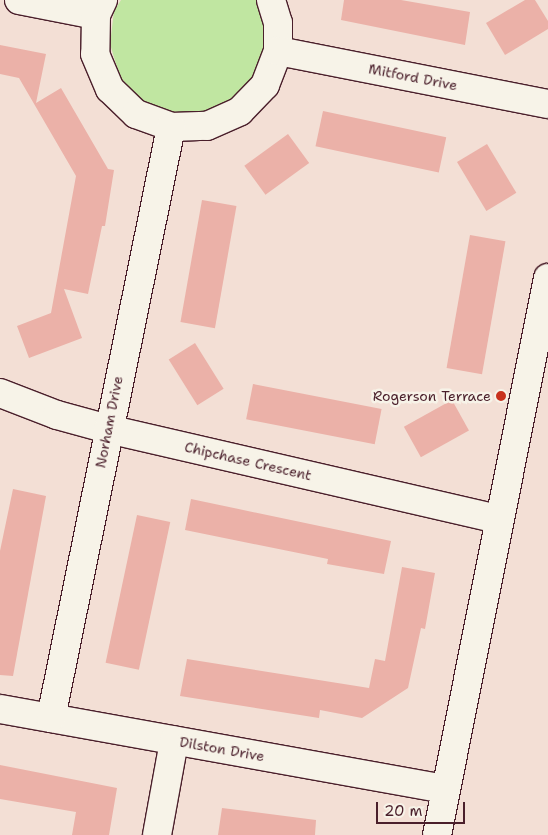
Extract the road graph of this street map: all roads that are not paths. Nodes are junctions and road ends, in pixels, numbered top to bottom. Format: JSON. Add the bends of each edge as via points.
{"nodes":[{"id":1,"x":19,"y":0,"type":"edge"},
{"id":2,"x":271,"y":0,"type":"edge"},
{"id":3,"x":99,"y":8,"type":"edge"},
{"id":4,"x":278,"y":51,"type":"junction"},
{"id":5,"x":548,"y":104,"type":"edge"},
{"id":6,"x":171,"y":127,"type":"junction"},
{"id":7,"x":548,"y":278,"type":"edge"},
{"id":8,"x":0,"y":393,"type":"edge"},
{"id":9,"x":108,"y":429,"type":"junction"},
{"id":10,"x":499,"y":519,"type":"junction"},
{"id":11,"x":0,"y":709,"type":"edge"},
{"id":12,"x":51,"y":718,"type":"junction"},
{"id":13,"x":174,"y":740,"type":"junction"},
{"id":14,"x":445,"y":789,"type":"junction"},
{"id":15,"x":157,"y":835,"type":"edge"},
{"id":16,"x":437,"y":835,"type":"edge"}],
"edges":[{"from":1,"to":3,"type":"street"},
{"from":2,"to":4,"type":"street","via":[[278,23]]},
{"from":3,"to":6,"type":"street","via":[[95,54],[110,88],[136,114]]},
{"from":4,"to":5,"type":"street","name":"Mitford Drive"},
{"from":4,"to":6,"type":"street","via":[[265,84],[240,111],[207,126]]},
{"from":6,"to":9,"type":"street","name":"Norham Drive"},
{"from":7,"to":10,"type":"street"},
{"from":8,"to":9,"type":"street","name":"Chipchase Crescent","via":[[57,415]]},
{"from":9,"to":10,"type":"street","name":"Chipchase Crescent"},
{"from":9,"to":12,"type":"street","name":"Norham Drive"},
{"from":10,"to":14,"type":"street"},
{"from":11,"to":12,"type":"street","name":"Dilston Drive"},
{"from":12,"to":13,"type":"street","name":"Dilston Drive"},
{"from":13,"to":14,"type":"street","name":"Dilston Drive"},
{"from":13,"to":15,"type":"street"},
{"from":14,"to":16,"type":"street"}]}
